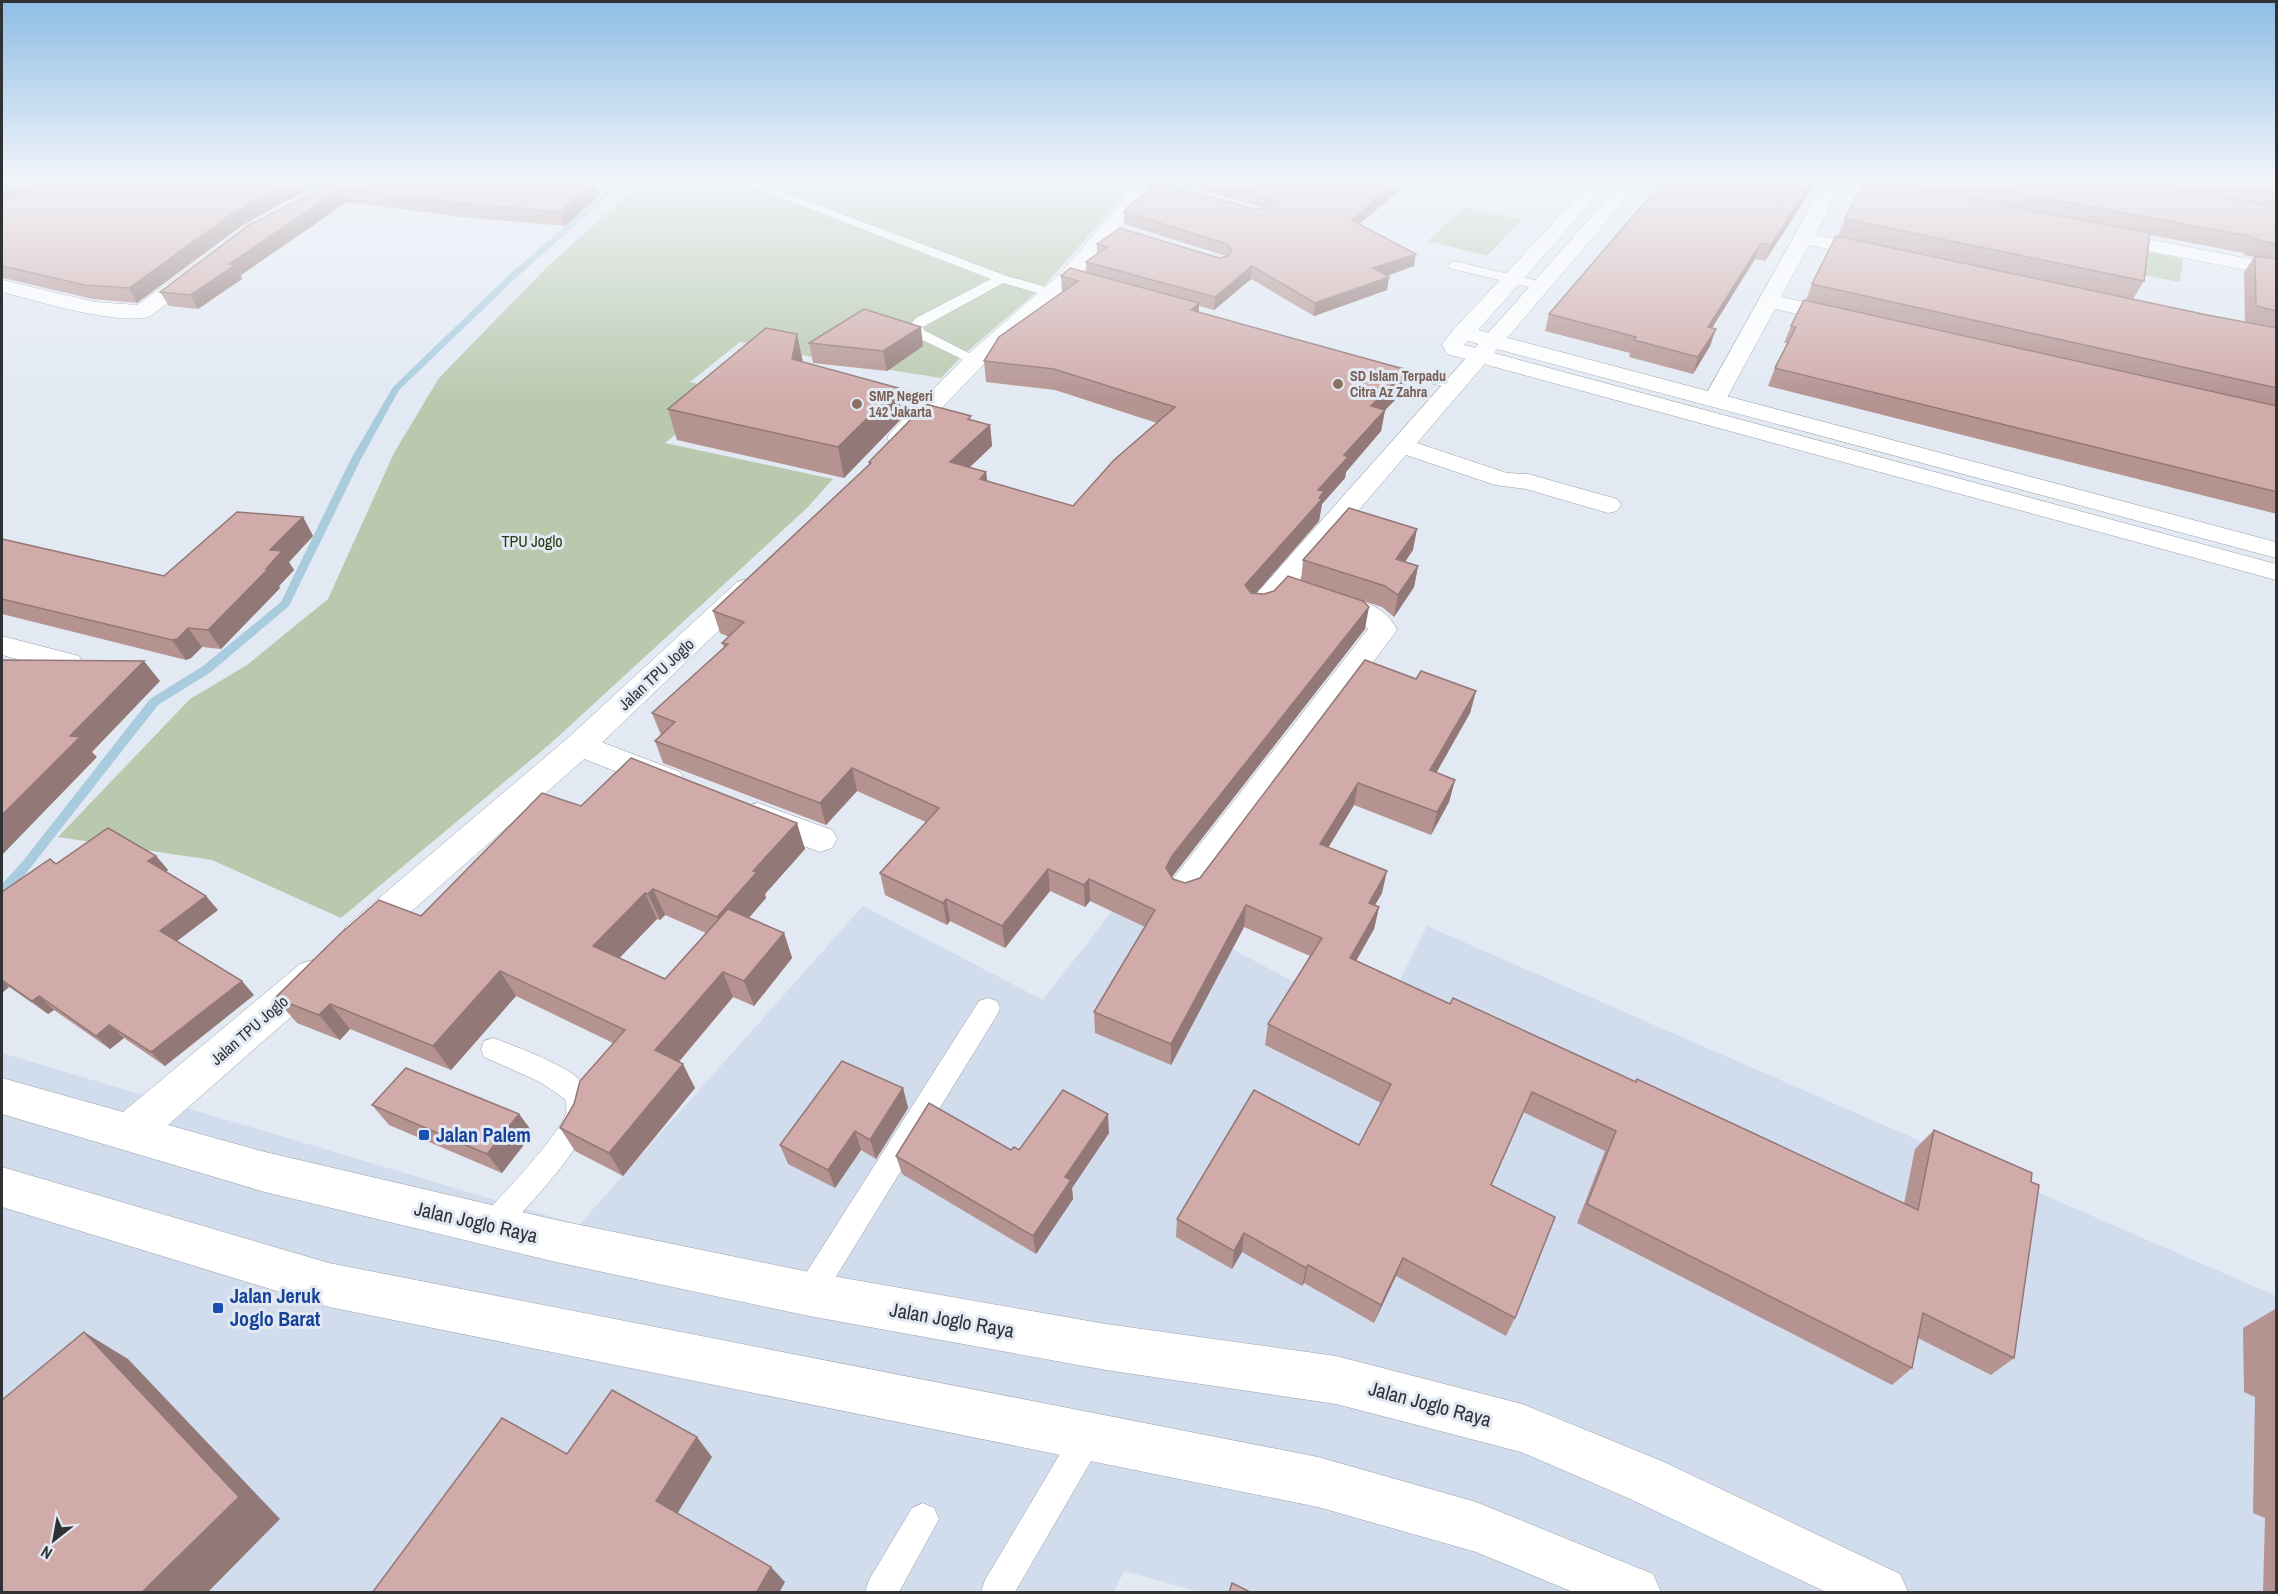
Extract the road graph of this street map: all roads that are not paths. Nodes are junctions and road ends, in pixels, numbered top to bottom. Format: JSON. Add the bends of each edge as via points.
{"nodes":[{"id":1,"x":936,"y":253,"type":"edge"},
{"id":2,"x":1099,"y":253,"type":"edge"},
{"id":3,"x":1536,"y":253,"type":"edge"},
{"id":4,"x":1569,"y":253,"type":"edge"},
{"id":5,"x":1795,"y":253,"type":"edge"},
{"id":6,"x":1878,"y":253,"type":"edge"},
{"id":7,"x":2191,"y":253,"type":"edge"},
{"id":8,"x":1896,"y":257,"type":"edge"},
{"id":9,"x":211,"y":261,"type":"edge"},
{"id":10,"x":1454,"y":265,"type":"dead end"},
{"id":11,"x":2277,"y":270,"type":"edge"},
{"id":12,"x":1002,"y":279,"type":"junction"},
{"id":13,"x":1513,"y":279,"type":"junction"},
{"id":14,"x":1069,"y":285,"type":"junction"},
{"id":15,"x":2,"y":286,"type":"edge"},
{"id":16,"x":1541,"y":286,"type":"junction"},
{"id":17,"x":1769,"y":301,"type":"junction"},
{"id":18,"x":1861,"y":322,"type":"edge"},
{"id":19,"x":1487,"y":349,"type":"junction"},
{"id":20,"x":975,"y":360,"type":"junction"},
{"id":21,"x":1369,"y":364,"type":"edge"},
{"id":22,"x":1454,"y":385,"type":"junction"},
{"id":23,"x":1715,"y":400,"type":"junction"},
{"id":24,"x":1400,"y":445,"type":"junction"},
{"id":25,"x":884,"y":454,"type":"edge"},
{"id":26,"x":1608,"y":505,"type":"dead end"},
{"id":27,"x":2277,"y":550,"type":"edge"},
{"id":28,"x":766,"y":570,"type":"edge"},
{"id":29,"x":2277,"y":572,"type":"edge"},
{"id":30,"x":2,"y":646,"type":"edge"},
{"id":31,"x":68,"y":663,"type":"edge"},
{"id":32,"x":580,"y":746,"type":"junction"},
{"id":33,"x":700,"y":792,"type":"edge"},
{"id":34,"x":733,"y":805,"type":"edge"},
{"id":35,"x":820,"y":839,"type":"dead end"},
{"id":36,"x":1185,"y":890,"type":"edge"},
{"id":37,"x":988,"y":1008,"type":"dead end"},
{"id":38,"x":493,"y":1049,"type":"dead end"},
{"id":39,"x":2,"y":1096,"type":"edge"},
{"id":40,"x":128,"y":1134,"type":"junction"},
{"id":41,"x":2,"y":1187,"type":"edge"},
{"id":42,"x":493,"y":1225,"type":"junction"},
{"id":43,"x":809,"y":1294,"type":"junction"},
{"id":44,"x":1087,"y":1438,"type":"junction"},
{"id":45,"x":923,"y":1519,"type":"dead end"},
{"id":46,"x":1582,"y":1582,"type":"edge"},
{"id":47,"x":881,"y":1593,"type":"edge"},
{"id":48,"x":997,"y":1593,"type":"edge"},
{"id":49,"x":1635,"y":1593,"type":"edge"},
{"id":50,"x":1882,"y":1593,"type":"edge"}],
"edges":[{"from":1,"to":12,"type":"lane"},
{"from":2,"to":14,"type":"street"},
{"from":3,"to":13,"type":"street"},
{"from":4,"to":16,"type":"street"},
{"from":5,"to":17,"type":"street"},
{"from":6,"to":8,"type":"street"},
{"from":7,"to":11,"type":"street"},
{"from":9,"to":15,"type":"street","via":[[144,311],[95,308]]},
{"from":10,"to":13,"type":"lane"},
{"from":12,"to":14,"type":"lane"},
{"from":12,"to":20,"type":"lane","via":[[916,326],[917,332]]},
{"from":13,"to":16,"type":"lane"},
{"from":13,"to":19,"type":"street","via":[[1453,344],[1455,349]]},
{"from":14,"to":20,"type":"street"},
{"from":16,"to":19,"type":"street"},
{"from":17,"to":18,"type":"street"},
{"from":17,"to":23,"type":"street"},
{"from":19,"to":22,"type":"street"},
{"from":19,"to":23,"type":"street"},
{"from":19,"to":29,"type":"street"},
{"from":20,"to":25,"type":"street"},
{"from":21,"to":22,"type":"lane"},
{"from":22,"to":24,"type":"street"},
{"from":23,"to":27,"type":"street"},
{"from":24,"to":26,"type":"street","via":[[1504,480],[1524,481]]},
{"from":24,"to":36,"type":"street","via":[[1269,596],[1371,615],[1383,630]]},
{"from":28,"to":32,"type":"street","name":"Jalan TPU Joglo"},
{"from":30,"to":31,"type":"street"},
{"from":32,"to":33,"type":"street"},
{"from":32,"to":40,"type":"street","name":"Jalan TPU Joglo"},
{"from":34,"to":35,"type":"street"},
{"from":37,"to":43,"type":"lane"},
{"from":38,"to":42,"type":"lane","via":[[573,1090],[579,1102],[579,1115],[566,1137]]},
{"from":39,"to":40,"type":"street","name":"Jalan Joglo Raya"},
{"from":40,"to":42,"type":"street","name":"Jalan Joglo Raya","via":[[265,1172]]},
{"from":41,"to":44,"type":"street","via":[[329,1285]]},
{"from":42,"to":43,"type":"street","name":"Jalan Joglo Raya"},
{"from":43,"to":50,"type":"street","name":"Jalan Joglo Raya","via":[[1106,1347],[1336,1380],[1522,1428],[1646,1480]]},
{"from":44,"to":46,"type":"street","via":[[1317,1482],[1476,1527]]},
{"from":44,"to":48,"type":"lane"},
{"from":45,"to":47,"type":"lane"},
{"from":46,"to":49,"type":"street"}]}
